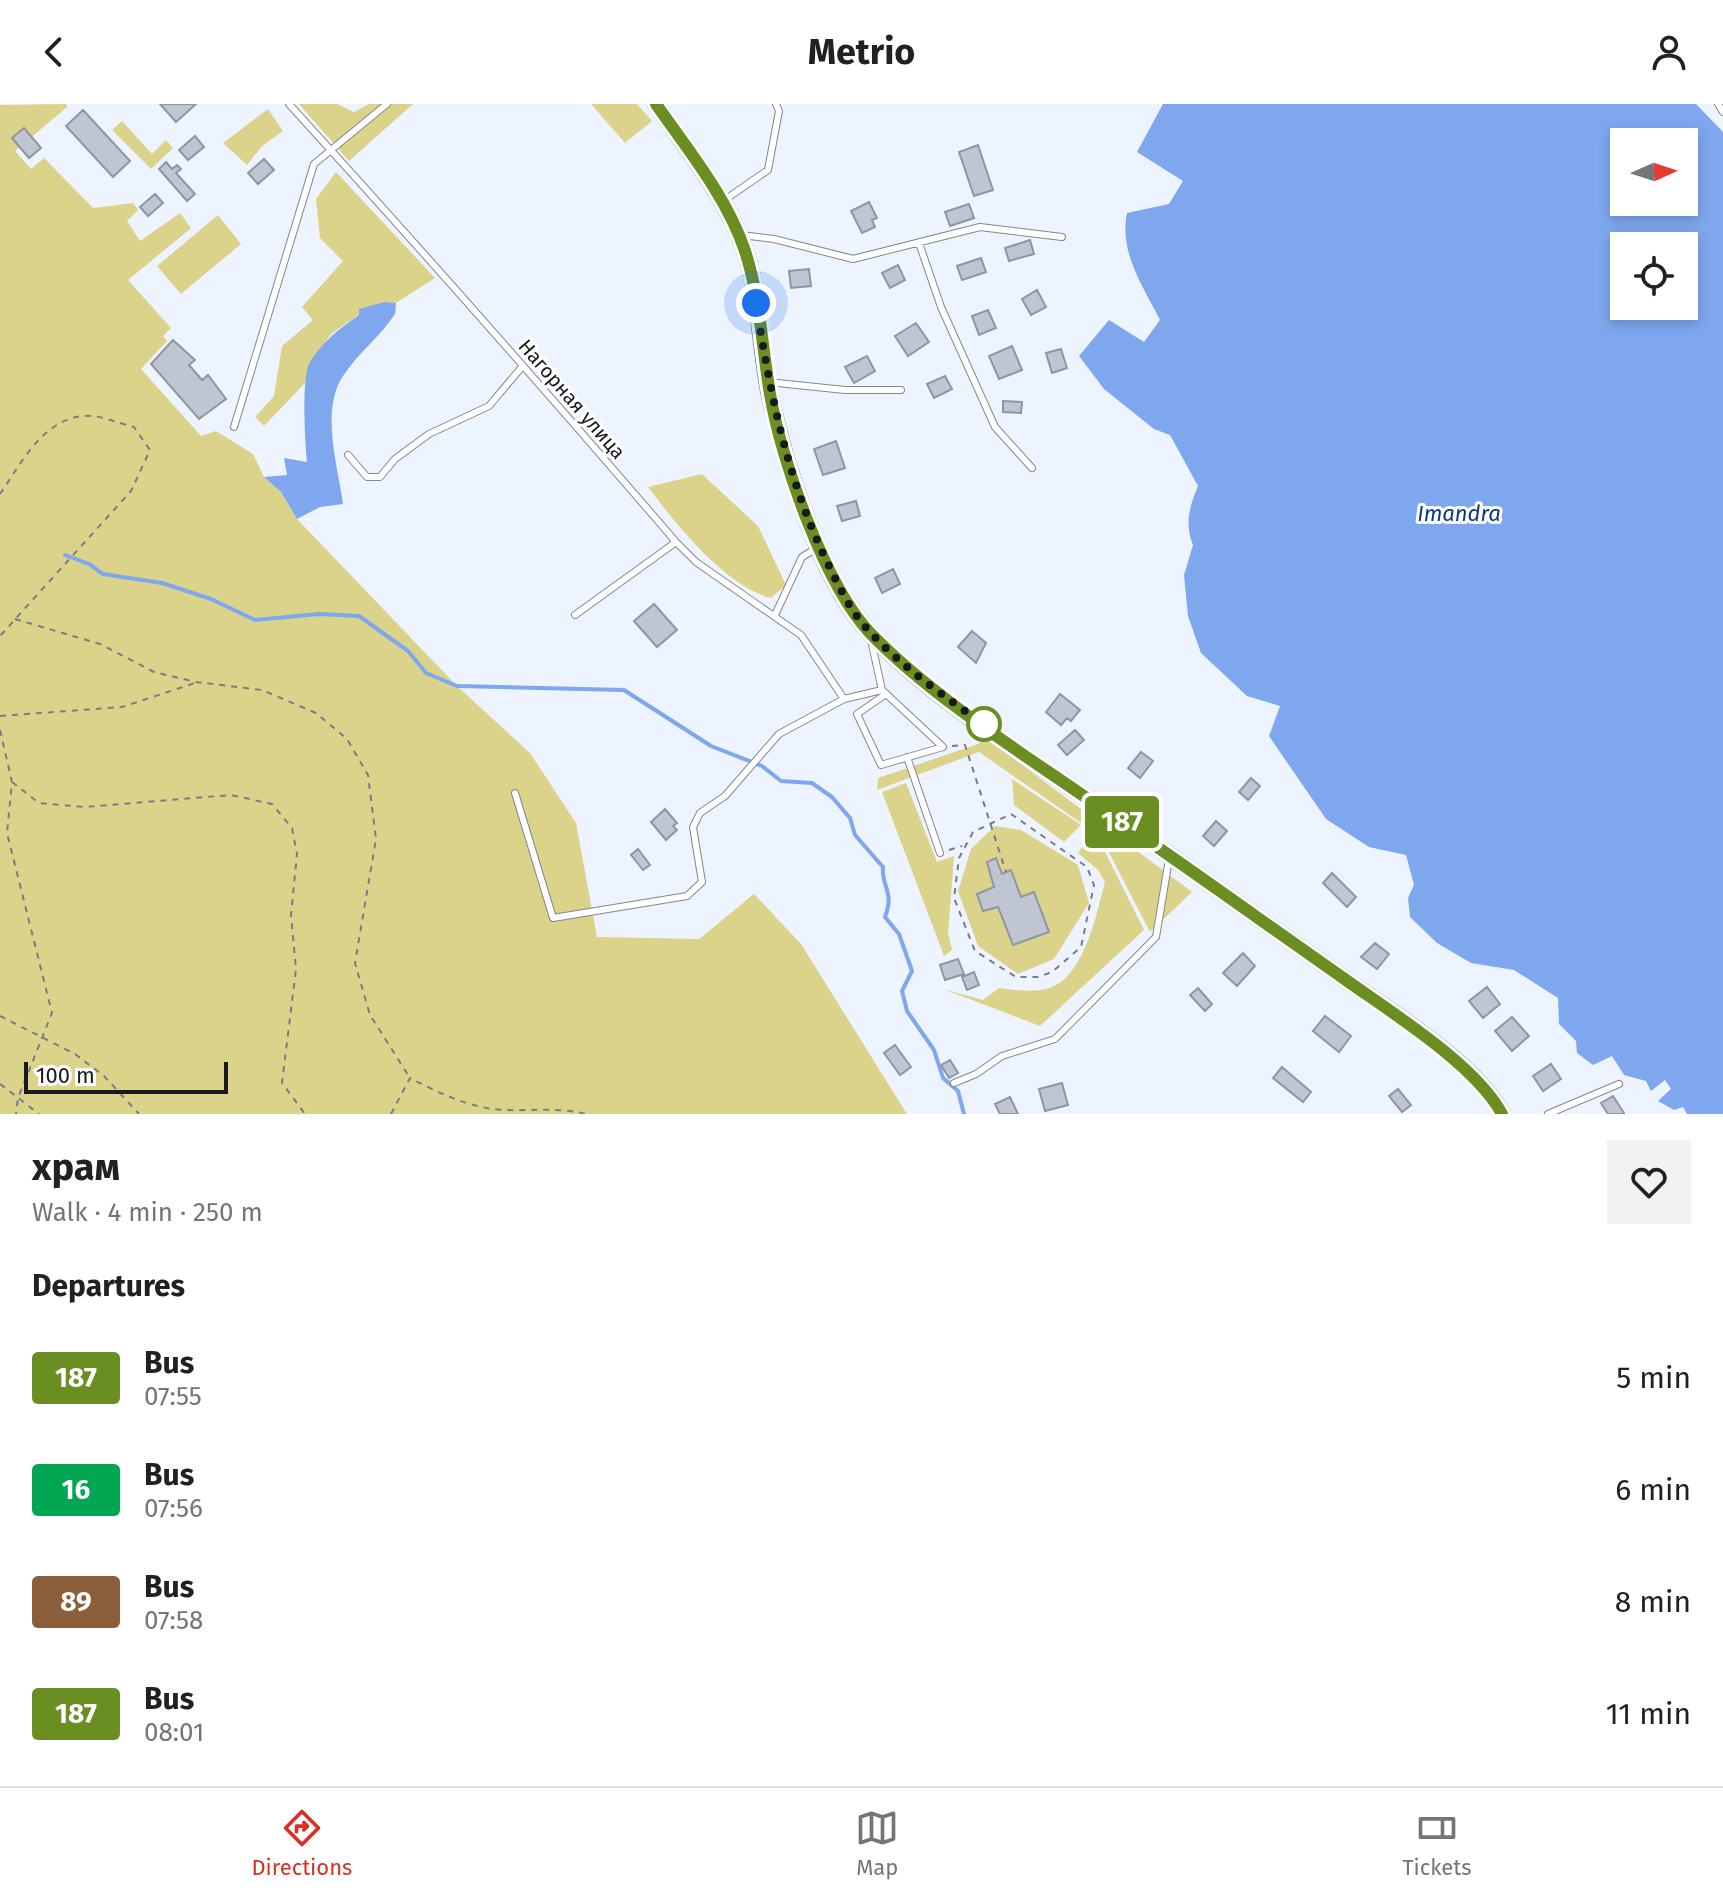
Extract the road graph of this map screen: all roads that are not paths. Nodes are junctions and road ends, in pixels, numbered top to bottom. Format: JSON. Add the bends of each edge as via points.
{"nodes":[{"id":1,"x":289,"y":104,"type":"edge"},
{"id":2,"x":387,"y":104,"type":"edge"},
{"id":3,"x":656,"y":104,"type":"edge"},
{"id":4,"x":776,"y":104,"type":"edge"},
{"id":5,"x":1718,"y":104,"type":"edge"},
{"id":6,"x":1723,"y":112,"type":"edge"},
{"id":7,"x":331,"y":150,"type":"junction"},
{"id":8,"x":723,"y":201,"type":"junction"},
{"id":9,"x":738,"y":234,"type":"junction"},
{"id":10,"x":1062,"y":237,"type":"dead end"},
{"id":11,"x":919,"y":243,"type":"junction"},
{"id":12,"x":521,"y":368,"type":"junction"},
{"id":13,"x":768,"y":382,"type":"junction"},
{"id":14,"x":901,"y":390,"type":"dead end"},
{"id":15,"x":234,"y":427,"type":"dead end"},
{"id":16,"x":348,"y":455,"type":"dead end"},
{"id":17,"x":1032,"y":468,"type":"dead end"},
{"id":18,"x":676,"y":542,"type":"junction"},
{"id":19,"x":819,"y":546,"type":"junction"},
{"id":20,"x":575,"y":615,"type":"dead end"},
{"id":21,"x":775,"y":615,"type":"junction"},
{"id":22,"x":869,"y":632,"type":"junction"},
{"id":23,"x":884,"y":692,"type":"junction"},
{"id":24,"x":844,"y":699,"type":"junction"},
{"id":25,"x":907,"y":757,"type":"junction"},
{"id":26,"x":515,"y":793,"type":"dead end"},
{"id":27,"x":940,"y":853,"type":"road end"},
{"id":28,"x":1170,"y":855,"type":"junction"},
{"id":29,"x":954,"y":1083,"type":"dead end"},
{"id":30,"x":1619,"y":1084,"type":"dead end"},
{"id":31,"x":1502,"y":1114,"type":"edge"},
{"id":32,"x":1548,"y":1114,"type":"edge"}],
"edges":[{"from":1,"to":7,"type":"lane","name":"Нагорная улица"},
{"from":2,"to":7,"type":"lane"},
{"from":3,"to":8,"type":"street"},
{"from":4,"to":8,"type":"lane","via":[[768,170]]},
{"from":5,"to":6,"type":"lane"},
{"from":7,"to":12,"type":"lane","name":"Нагорная улица","via":[[471,304]]},
{"from":7,"to":15,"type":"lane","via":[[314,164]]},
{"from":8,"to":9,"type":"street"},
{"from":9,"to":11,"type":"lane","via":[[853,259]]},
{"from":9,"to":13,"type":"street","via":[[753,282]]},
{"from":10,"to":11,"type":"lane","via":[[980,227]]},
{"from":11,"to":17,"type":"lane","via":[[941,307],[995,427]]},
{"from":12,"to":16,"type":"lane","via":[[489,406],[429,434],[380,477],[367,477]]},
{"from":12,"to":18,"type":"lane","name":"Нагорная улица"},
{"from":13,"to":14,"type":"lane"},
{"from":13,"to":19,"type":"street","via":[[788,464]]},
{"from":18,"to":20,"type":"lane"},
{"from":18,"to":21,"type":"lane","name":"Нагорная улица","via":[[696,562]]},
{"from":19,"to":21,"type":"lane","via":[[802,557]]},
{"from":19,"to":22,"type":"street"},
{"from":21,"to":24,"type":"lane","name":"Нагорная улица","via":[[801,635]]},
{"from":22,"to":23,"type":"lane"},
{"from":22,"to":28,"type":"street","via":[[934,689]]},
{"from":23,"to":24,"type":"lane"},
{"from":23,"to":25,"type":"lane","via":[[943,747]]},
{"from":23,"to":25,"type":"lane","via":[[857,714],[881,765]]},
{"from":24,"to":26,"type":"lane","via":[[779,734],[725,796],[700,813],[693,827],[702,882],[687,896],[553,918]]},
{"from":25,"to":27,"type":"lane"},
{"from":28,"to":29,"type":"lane","via":[[1156,937],[1055,1039],[1002,1056]]},
{"from":28,"to":31,"type":"street","via":[[1426,1038],[1486,1091]]},
{"from":30,"to":32,"type":"lane"}]}
